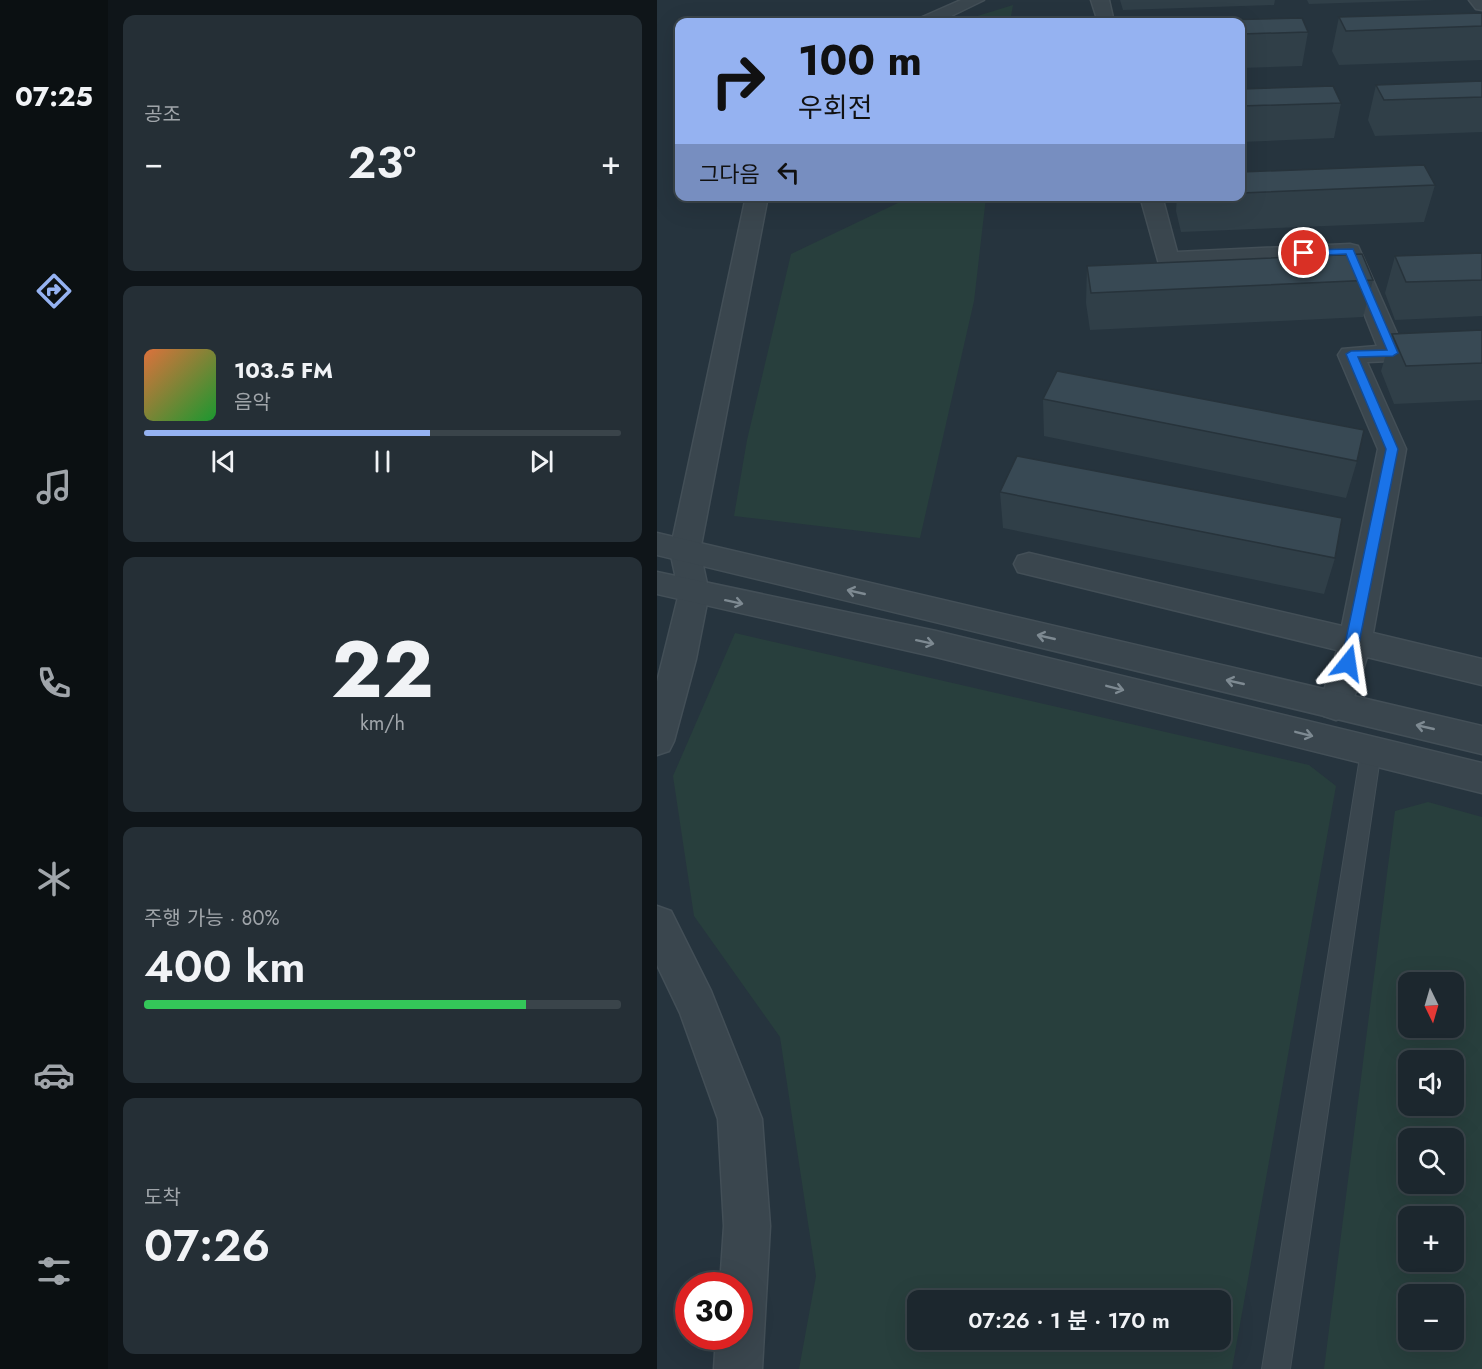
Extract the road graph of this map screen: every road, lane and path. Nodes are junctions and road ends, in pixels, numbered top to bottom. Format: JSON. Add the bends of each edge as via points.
{"nodes":[{"id":1,"x":975,"y":0,"type":"edge"},
{"id":2,"x":1100,"y":0,"type":"edge"},
{"id":3,"x":1478,"y":0,"type":"edge"},
{"id":4,"x":1482,"y":5,"type":"edge"},
{"id":5,"x":935,"y":18,"type":"edge"},
{"id":6,"x":1105,"y":18,"type":"edge"},
{"id":7,"x":756,"y":201,"type":"edge"},
{"id":8,"x":1152,"y":201,"type":"edge"},
{"id":9,"x":1482,"y":349,"type":"edge"},
{"id":10,"x":1393,"y":353,"type":"junction"},
{"id":11,"x":671,"y":548,"type":"edge"},
{"id":12,"x":1029,"y":564,"type":"dead end"},
{"id":13,"x":657,"y":583,"type":"edge"},
{"id":14,"x":694,"y":593,"type":"junction"},
{"id":15,"x":1355,"y":642,"type":"junction"},
{"id":16,"x":1482,"y":672,"type":"edge"},
{"id":17,"x":1336,"y":706,"type":"junction"},
{"id":18,"x":657,"y":741,"type":"edge"},
{"id":19,"x":1482,"y":741,"type":"edge"},
{"id":20,"x":1371,"y":751,"type":"junction"},
{"id":21,"x":1482,"y":778,"type":"edge"},
{"id":22,"x":657,"y":924,"type":"edge"},
{"id":23,"x":738,"y":1369,"type":"edge"},
{"id":24,"x":1276,"y":1369,"type":"edge"}],
"edges":[{"from":1,"to":5,"type":"street"},
{"from":2,"to":6,"type":"street"},
{"from":3,"to":4,"type":"street"},
{"from":7,"to":11,"type":"street"},
{"from":8,"to":10,"type":"street","via":[[1167,259],[1350,251]]},
{"from":9,"to":10,"type":"street"},
{"from":10,"to":15,"type":"street","via":[[1351,354],[1392,449]]},
{"from":11,"to":14,"type":"street"},
{"from":17,"to":11,"type":"street","one_way":true},
{"from":12,"to":15,"type":"street"},
{"from":13,"to":14,"type":"street"},
{"from":14,"to":18,"type":"street"},
{"from":14,"to":20,"type":"street","one_way":true,"via":[[936,644]]},
{"from":15,"to":16,"type":"street"},
{"from":15,"to":17,"type":"street"},
{"from":19,"to":17,"type":"street","one_way":true},
{"from":20,"to":21,"type":"street"},
{"from":20,"to":24,"type":"lane"},
{"from":22,"to":23,"type":"street","via":[[697,1005],[739,1119],[747,1226]]}]}
